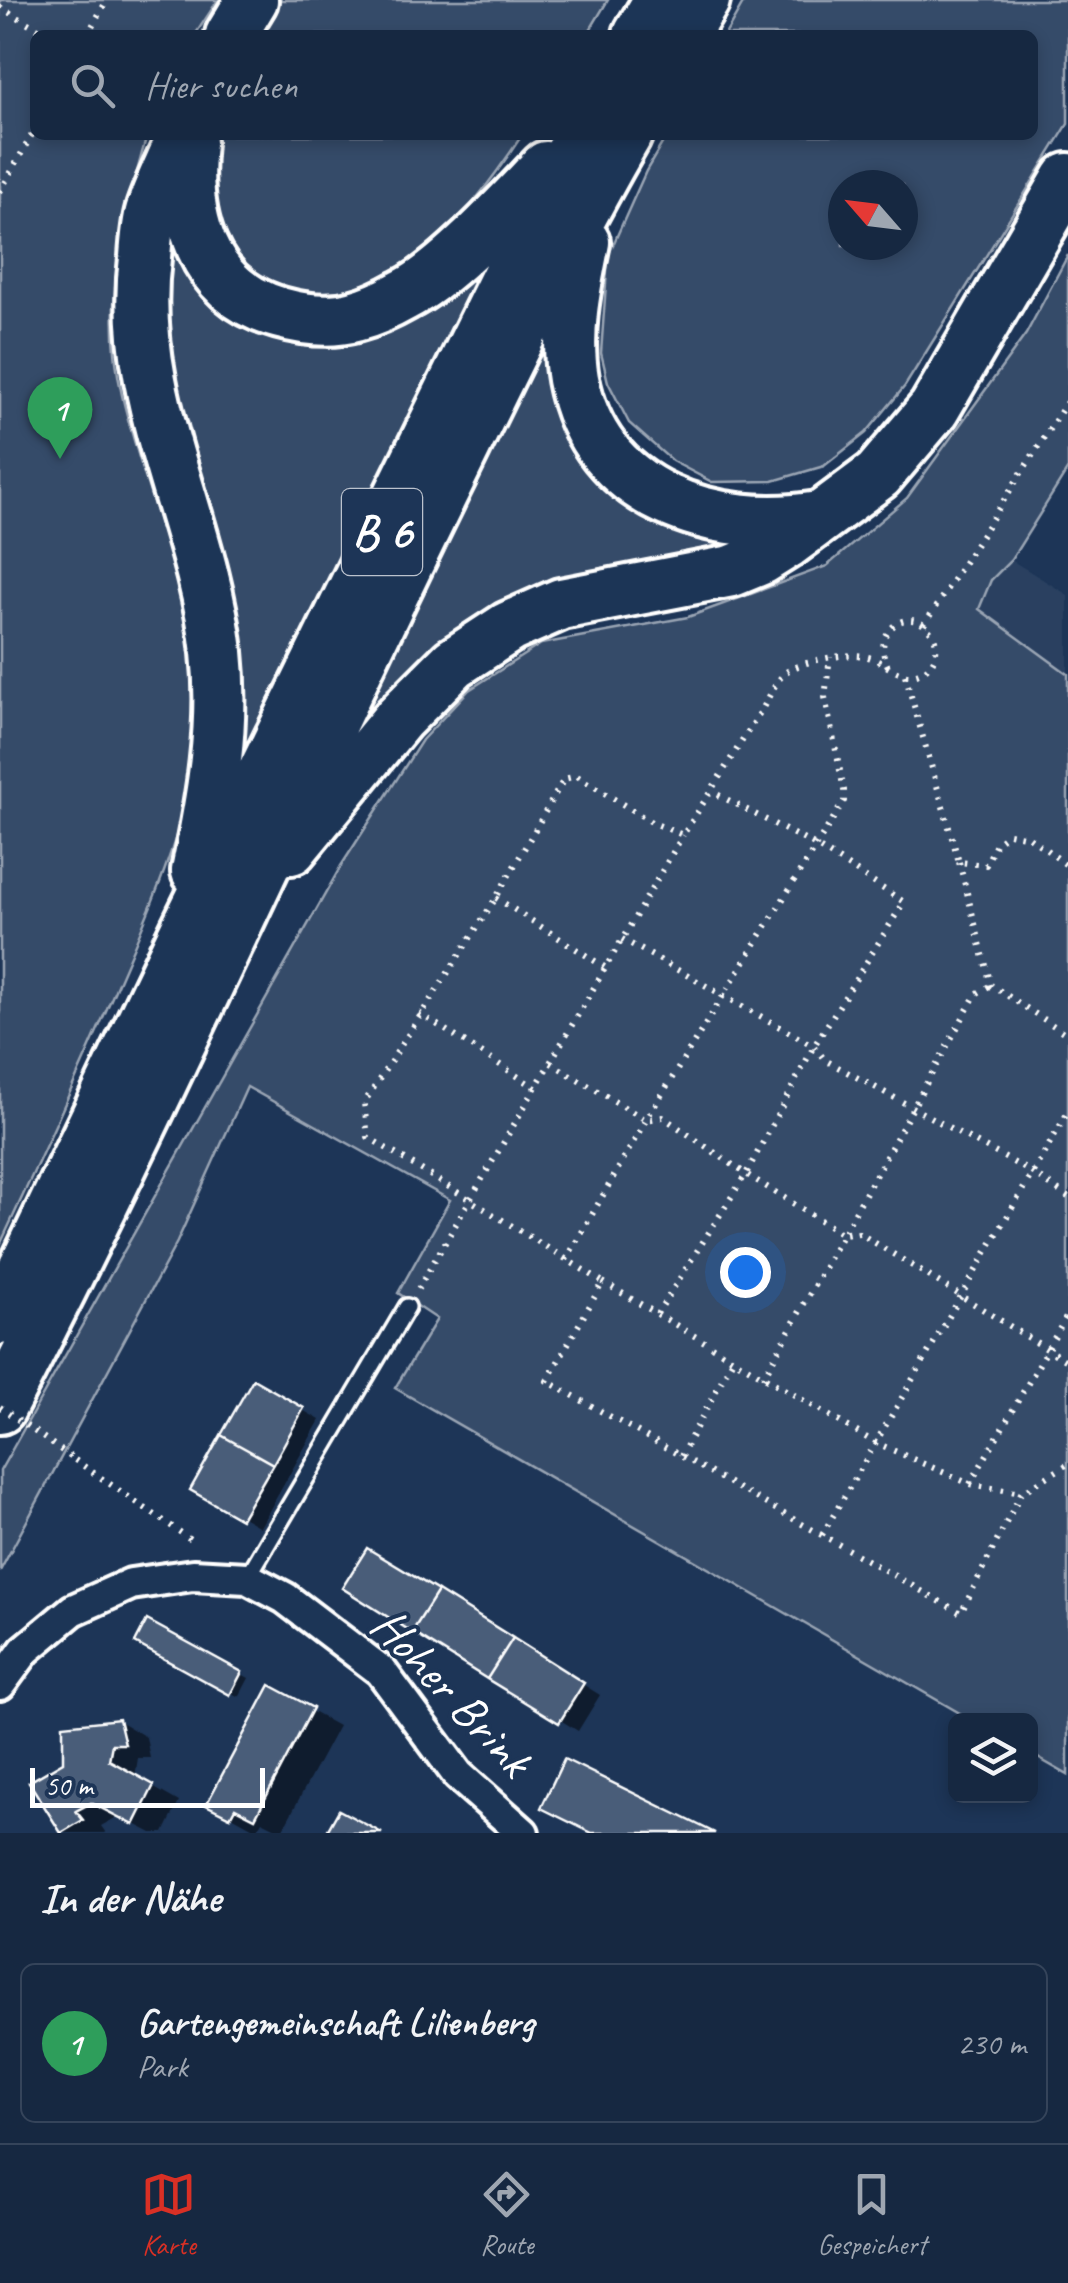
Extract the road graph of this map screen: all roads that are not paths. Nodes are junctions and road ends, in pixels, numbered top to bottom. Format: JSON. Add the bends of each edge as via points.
{"nodes":[{"id":1,"x":252,"y":0,"type":"edge"},
{"id":2,"x":660,"y":0,"type":"edge"},
{"id":3,"x":704,"y":0,"type":"edge"},
{"id":4,"x":235,"y":30,"type":"edge"},
{"id":5,"x":642,"y":30,"type":"edge"},
{"id":6,"x":687,"y":30,"type":"edge"},
{"id":7,"x":181,"y":140,"type":"edge"},
{"id":8,"x":190,"y":140,"type":"edge"},
{"id":9,"x":574,"y":140,"type":"edge"},
{"id":10,"x":576,"y":140,"type":"edge"},
{"id":11,"x":623,"y":140,"type":"edge"},
{"id":12,"x":1068,"y":179,"type":"edge"},
{"id":13,"x":595,"y":188,"type":"junction"},
{"id":14,"x":820,"y":517,"type":"junction"},
{"id":15,"x":243,"y":906,"type":"junction"},
{"id":16,"x":186,"y":930,"type":"junction"},
{"id":17,"x":408,"y":1307,"type":"road end"},
{"id":18,"x":0,"y":1319,"type":"edge"},
{"id":19,"x":0,"y":1408,"type":"edge"},
{"id":20,"x":247,"y":1578,"type":"junction"},
{"id":21,"x":0,"y":1684,"type":"edge"},
{"id":22,"x":523,"y":1833,"type":"edge"}],
"edges":[{"from":1,"to":4,"type":"highway"},
{"from":2,"to":5,"type":"highway"},
{"from":3,"to":6,"type":"highway"},
{"from":7,"to":16,"type":"highway","via":[[150,215],[140,291],[156,416],[204,576],[217,652],[215,769]]},
{"from":8,"to":9,"type":"highway","via":[[186,175],[192,224],[210,264],[234,291],[309,321],[355,316],[408,294]]},
{"from":10,"to":16,"type":"highway","number":"B 6"},
{"from":11,"to":13,"type":"highway","number":"B 6"},
{"from":12,"to":14,"type":"highway","via":[[934,409],[878,475]]},
{"from":13,"to":14,"type":"highway","via":[[570,352],[579,402],[602,448],[636,481],[693,512],[754,522]]},
{"from":13,"to":15,"type":"highway","number":"B 6"},
{"from":14,"to":15,"type":"highway","via":[[732,571],[562,604],[508,626],[454,663],[399,718]]},
{"from":15,"to":19,"type":"highway","number":"B 6"},
{"from":16,"to":18,"type":"highway","number":"B 6"},
{"from":17,"to":20,"type":"lane"},
{"from":20,"to":21,"type":"street","name":"Hoher Brink","via":[[131,1584],[73,1610],[26,1650]]},
{"from":20,"to":22,"type":"street","name":"Hoher Brink","via":[[286,1598],[381,1671],[458,1775]]}]}
